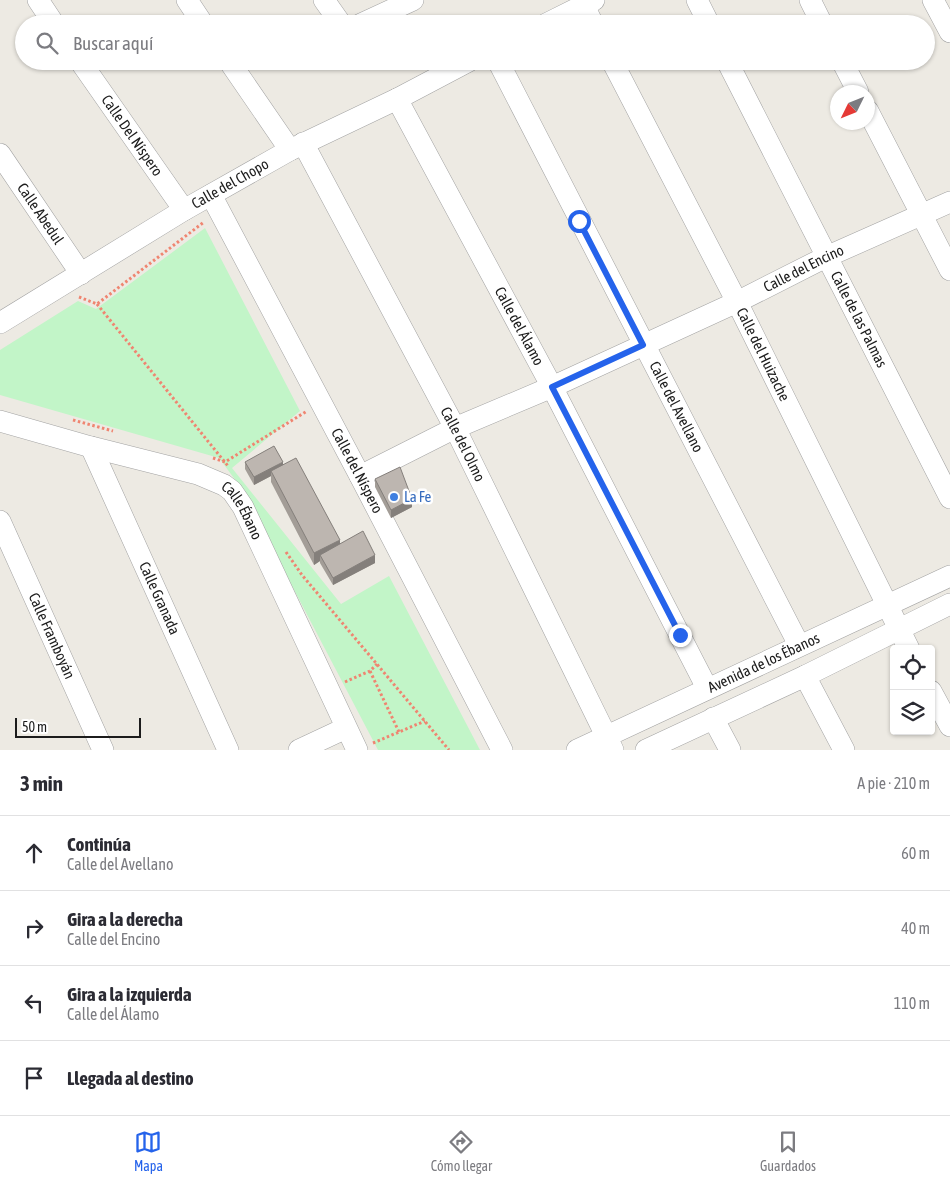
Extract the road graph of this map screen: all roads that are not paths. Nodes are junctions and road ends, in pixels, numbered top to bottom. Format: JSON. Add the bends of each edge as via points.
{"nodes":[{"id":1,"x":38,"y":0,"type":"edge"},
{"id":2,"x":186,"y":0,"type":"edge"},
{"id":3,"x":324,"y":0,"type":"edge"},
{"id":4,"x":413,"y":0,"type":"edge"},
{"id":5,"x":697,"y":0,"type":"edge"},
{"id":6,"x":810,"y":0,"type":"edge"},
{"id":7,"x":933,"y":0,"type":"edge"},
{"id":8,"x":590,"y":10,"type":"edge"},
{"id":9,"x":48,"y":15,"type":"edge"},
{"id":10,"x":197,"y":15,"type":"edge"},
{"id":11,"x":335,"y":15,"type":"edge"},
{"id":12,"x":380,"y":15,"type":"edge"},
{"id":13,"x":574,"y":15,"type":"edge"},
{"id":14,"x":704,"y":15,"type":"edge"},
{"id":15,"x":818,"y":15,"type":"edge"},
{"id":16,"x":950,"y":32,"type":"edge"},
{"id":17,"x":86,"y":70,"type":"edge"},
{"id":18,"x":236,"y":70,"type":"edge"},
{"id":19,"x":452,"y":70,"type":"edge"},
{"id":20,"x":503,"y":70,"type":"edge"},
{"id":21,"x":617,"y":70,"type":"edge"},
{"id":22,"x":732,"y":70,"type":"edge"},
{"id":23,"x":847,"y":70,"type":"edge"},
{"id":24,"x":854,"y":85,"type":"edge"},
{"id":25,"x":397,"y":99,"type":"junction"},
{"id":26,"x":875,"y":125,"type":"edge"},
{"id":27,"x":296,"y":146,"type":"junction"},
{"id":28,"x":0,"y":154,"type":"edge"},
{"id":29,"x":210,"y":194,"type":"junction"},
{"id":30,"x":950,"y":202,"type":"edge"},
{"id":31,"x":184,"y":210,"type":"junction"},
{"id":32,"x":922,"y":216,"type":"junction"},
{"id":33,"x":826,"y":257,"type":"junction"},
{"id":34,"x":950,"y":270,"type":"edge"},
{"id":35,"x":81,"y":274,"type":"junction"},
{"id":36,"x":737,"y":302,"type":"junction"},
{"id":37,"x":0,"y":323,"type":"edge"},
{"id":38,"x":643,"y":345,"type":"junction"},
{"id":39,"x":552,"y":387,"type":"junction"},
{"id":40,"x":0,"y":420,"type":"edge"},
{"id":41,"x":455,"y":428,"type":"junction"},
{"id":42,"x":91,"y":447,"type":"junction"},
{"id":43,"x":360,"y":476,"type":"junction"},
{"id":44,"x":950,"y":498,"type":"edge"},
{"id":45,"x":0,"y":521,"type":"edge"},
{"id":46,"x":950,"y":576,"type":"edge"},
{"id":47,"x":950,"y":604,"type":"edge"},
{"id":48,"x":886,"y":606,"type":"junction"},
{"id":49,"x":899,"y":630,"type":"junction"},
{"id":50,"x":907,"y":645,"type":"edge"},
{"id":51,"x":800,"y":646,"type":"junction"},
{"id":52,"x":805,"y":676,"type":"junction"},
{"id":53,"x":707,"y":688,"type":"junction"},
{"id":54,"x":935,"y":698,"type":"edge"},
{"id":55,"x":713,"y":718,"type":"junction"},
{"id":56,"x":950,"y":726,"type":"edge"},
{"id":57,"x":346,"y":728,"type":"junction"},
{"id":58,"x":609,"y":743,"type":"edge"},
{"id":59,"x":364,"y":747,"type":"edge"},
{"id":60,"x":103,"y":750,"type":"edge"},
{"id":61,"x":228,"y":750,"type":"edge"},
{"id":62,"x":299,"y":750,"type":"edge"},
{"id":63,"x":502,"y":750,"type":"edge"},
{"id":64,"x":577,"y":750,"type":"edge"},
{"id":65,"x":646,"y":750,"type":"edge"},
{"id":66,"x":730,"y":750,"type":"edge"},
{"id":67,"x":844,"y":750,"type":"edge"}],
"edges":[{"from":1,"to":9,"type":"street"},
{"from":2,"to":10,"type":"street"},
{"from":3,"to":11,"type":"street"},
{"from":4,"to":12,"type":"street"},
{"from":5,"to":14,"type":"street"},
{"from":6,"to":15,"type":"street"},
{"from":7,"to":16,"type":"street"},
{"from":8,"to":13,"type":"street"},
{"from":17,"to":31,"type":"street","name":"Calle Del Níspero"},
{"from":18,"to":27,"type":"street","name":"Calle del Olmo"},
{"from":19,"to":25,"type":"street","name":"Calle del Chopo"},
{"from":20,"to":38,"type":"street","name":"Calle del Avellano"},
{"from":21,"to":36,"type":"street","name":"Calle del Huizache"},
{"from":22,"to":33,"type":"street","name":"Calle de las Palmas"},
{"from":23,"to":24,"type":"street"},
{"from":25,"to":27,"type":"street","name":"Calle del Chopo"},
{"from":25,"to":39,"type":"street","name":"Calle del Álamo"},
{"from":26,"to":32,"type":"street"},
{"from":27,"to":29,"type":"street","name":"Calle del Chopo"},
{"from":27,"to":41,"type":"street","name":"Calle del Olmo"},
{"from":28,"to":35,"type":"street","name":"Calle Abedul"},
{"from":29,"to":31,"type":"street","name":"Calle del Chopo"},
{"from":29,"to":43,"type":"street","name":"Calle del Níspero"},
{"from":30,"to":32,"type":"street","name":"Calle del Encino"},
{"from":31,"to":35,"type":"street","name":"Calle del Chopo"},
{"from":32,"to":33,"type":"street","name":"Calle del Encino"},
{"from":32,"to":34,"type":"street"},
{"from":33,"to":36,"type":"street","name":"Calle del Encino"},
{"from":33,"to":44,"type":"street","name":"Calle de las Palmas"},
{"from":35,"to":37,"type":"street","name":"Calle del Chopo"},
{"from":36,"to":38,"type":"street","name":"Calle del Encino"},
{"from":36,"to":48,"type":"street","name":"Calle del Huizache"},
{"from":38,"to":39,"type":"street","name":"Calle del Encino"},
{"from":38,"to":51,"type":"street","name":"Calle del Avellano"},
{"from":39,"to":41,"type":"street","name":"Calle del Encino"},
{"from":39,"to":53,"type":"street","name":"Calle del Álamo"},
{"from":40,"to":42,"type":"street","name":"Calle Ébano"},
{"from":41,"to":43,"type":"street","name":"Calle del Encino"},
{"from":41,"to":58,"type":"street","name":"Calle del Olmo"},
{"from":42,"to":57,"type":"street","name":"Calle Ébano","via":[[198,474],[232,491],[243,507]]},
{"from":42,"to":61,"type":"street","name":"Calle Granada"},
{"from":43,"to":63,"type":"street","name":"Calle del Níspero"},
{"from":45,"to":60,"type":"street","name":"Calle Framboyán"},
{"from":46,"to":48,"type":"street","name":"Avenida de los Ébanos"},
{"from":47,"to":49,"type":"street","name":"Avenida de los Ébanos"},
{"from":48,"to":49,"type":"street","name":"Calle del Huizache"},
{"from":48,"to":51,"type":"street","name":"Avenida de los Ébanos"},
{"from":49,"to":50,"type":"street","name":"Calle del Huizache"},
{"from":49,"to":52,"type":"street","name":"Avenida de los Ébanos"},
{"from":51,"to":53,"type":"street","name":"Avenida de los Ébanos"},
{"from":52,"to":55,"type":"street","name":"Avenida de los Ébanos"},
{"from":52,"to":67,"type":"street"},
{"from":53,"to":58,"type":"street","name":"Avenida de los Ébanos"},
{"from":54,"to":56,"type":"street"},
{"from":55,"to":65,"type":"street","name":"Avenida de los Ébanos"},
{"from":55,"to":66,"type":"street"},
{"from":57,"to":59,"type":"street","name":"Calle Ébano"},
{"from":57,"to":62,"type":"street"},
{"from":58,"to":64,"type":"street","name":"Avenida de los Ébanos"}]}
